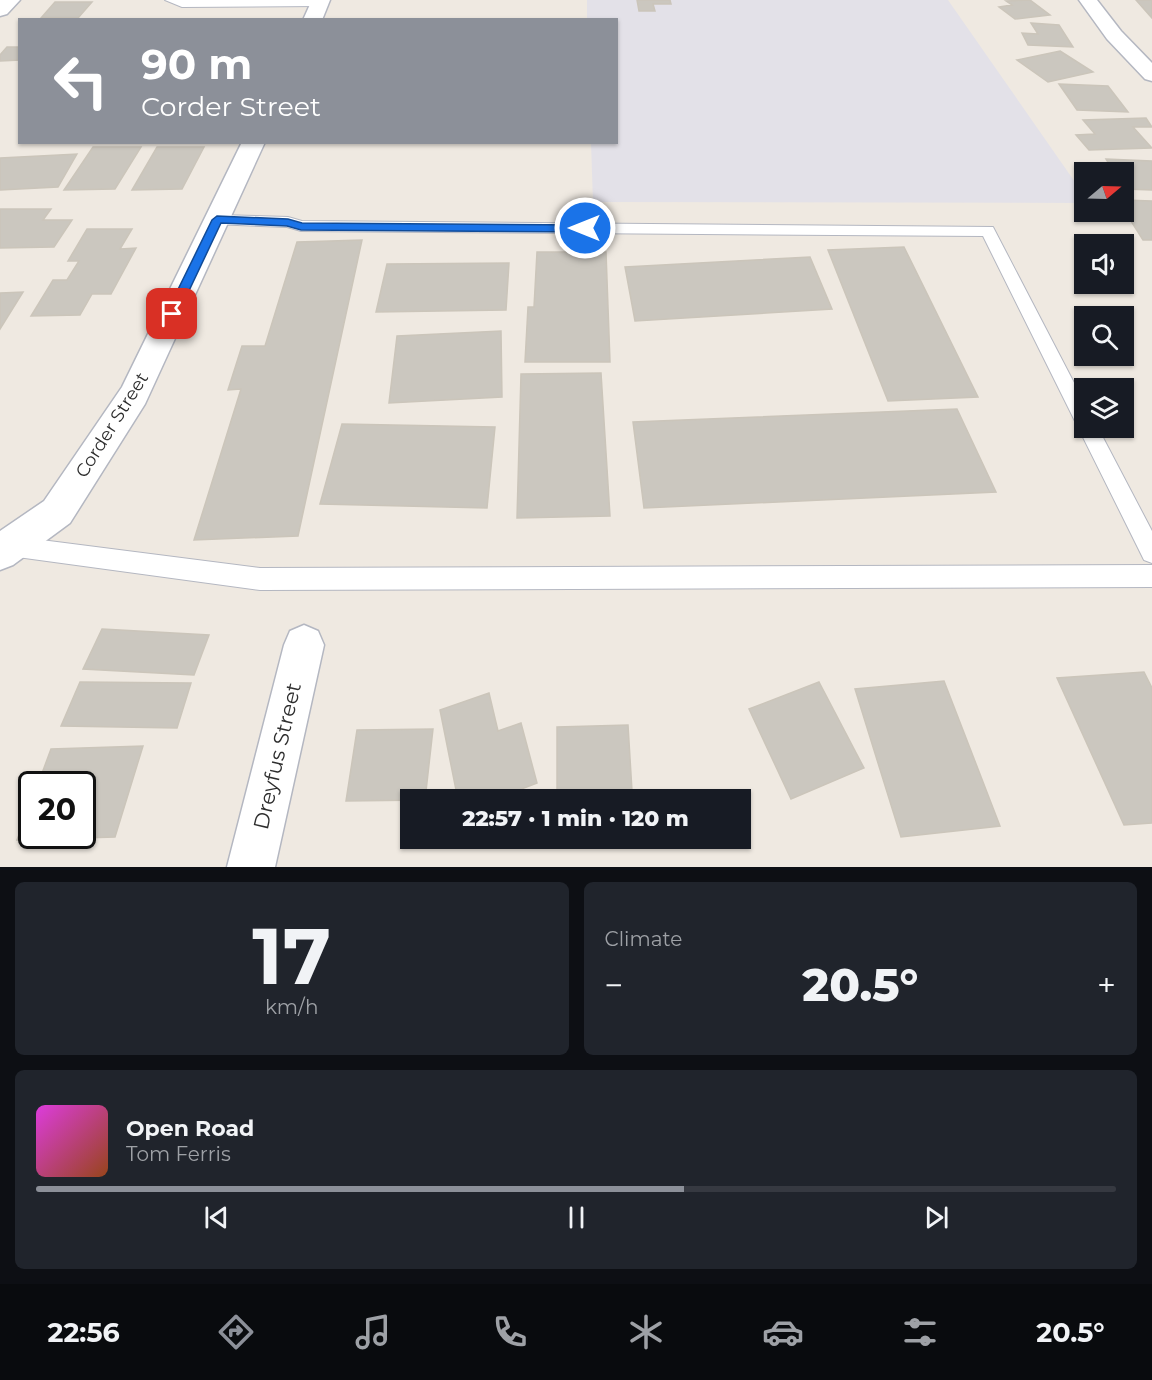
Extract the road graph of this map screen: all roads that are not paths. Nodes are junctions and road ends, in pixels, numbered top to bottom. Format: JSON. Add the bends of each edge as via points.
{"nodes":[{"id":1,"x":11,"y":0,"type":"edge"},
{"id":2,"x":170,"y":0,"type":"edge"},
{"id":3,"x":1088,"y":0,"type":"edge"},
{"id":4,"x":317,"y":8,"type":"edge"},
{"id":5,"x":0,"y":10,"type":"edge"},
{"id":6,"x":1152,"y":75,"type":"edge"},
{"id":7,"x":253,"y":144,"type":"edge"},
{"id":8,"x":214,"y":226,"type":"junction"},
{"id":9,"x":1074,"y":400,"type":"edge"},
{"id":10,"x":1093,"y":438,"type":"edge"},
{"id":11,"x":5,"y":549,"type":"edge"},
{"id":12,"x":1152,"y":553,"type":"edge"},
{"id":13,"x":1152,"y":576,"type":"edge"},
{"id":14,"x":304,"y":645,"type":"dead end"},
{"id":15,"x":251,"y":867,"type":"edge"}],
"edges":[{"from":1,"to":5,"type":"street"},
{"from":2,"to":4,"type":"lane","via":[[182,4]]},
{"from":3,"to":6,"type":"street"},
{"from":7,"to":8,"type":"street","name":"Corder Street"},
{"from":8,"to":9,"type":"lane","via":[[285,231],[301,226],[988,231]]},
{"from":8,"to":11,"type":"street","name":"Corder Street","via":[[134,395],[57,512]]},
{"from":10,"to":12,"type":"lane"},
{"from":11,"to":13,"type":"lane","via":[[260,579]]},
{"from":14,"to":15,"type":"street","name":"Dreyfus Street"}]}
